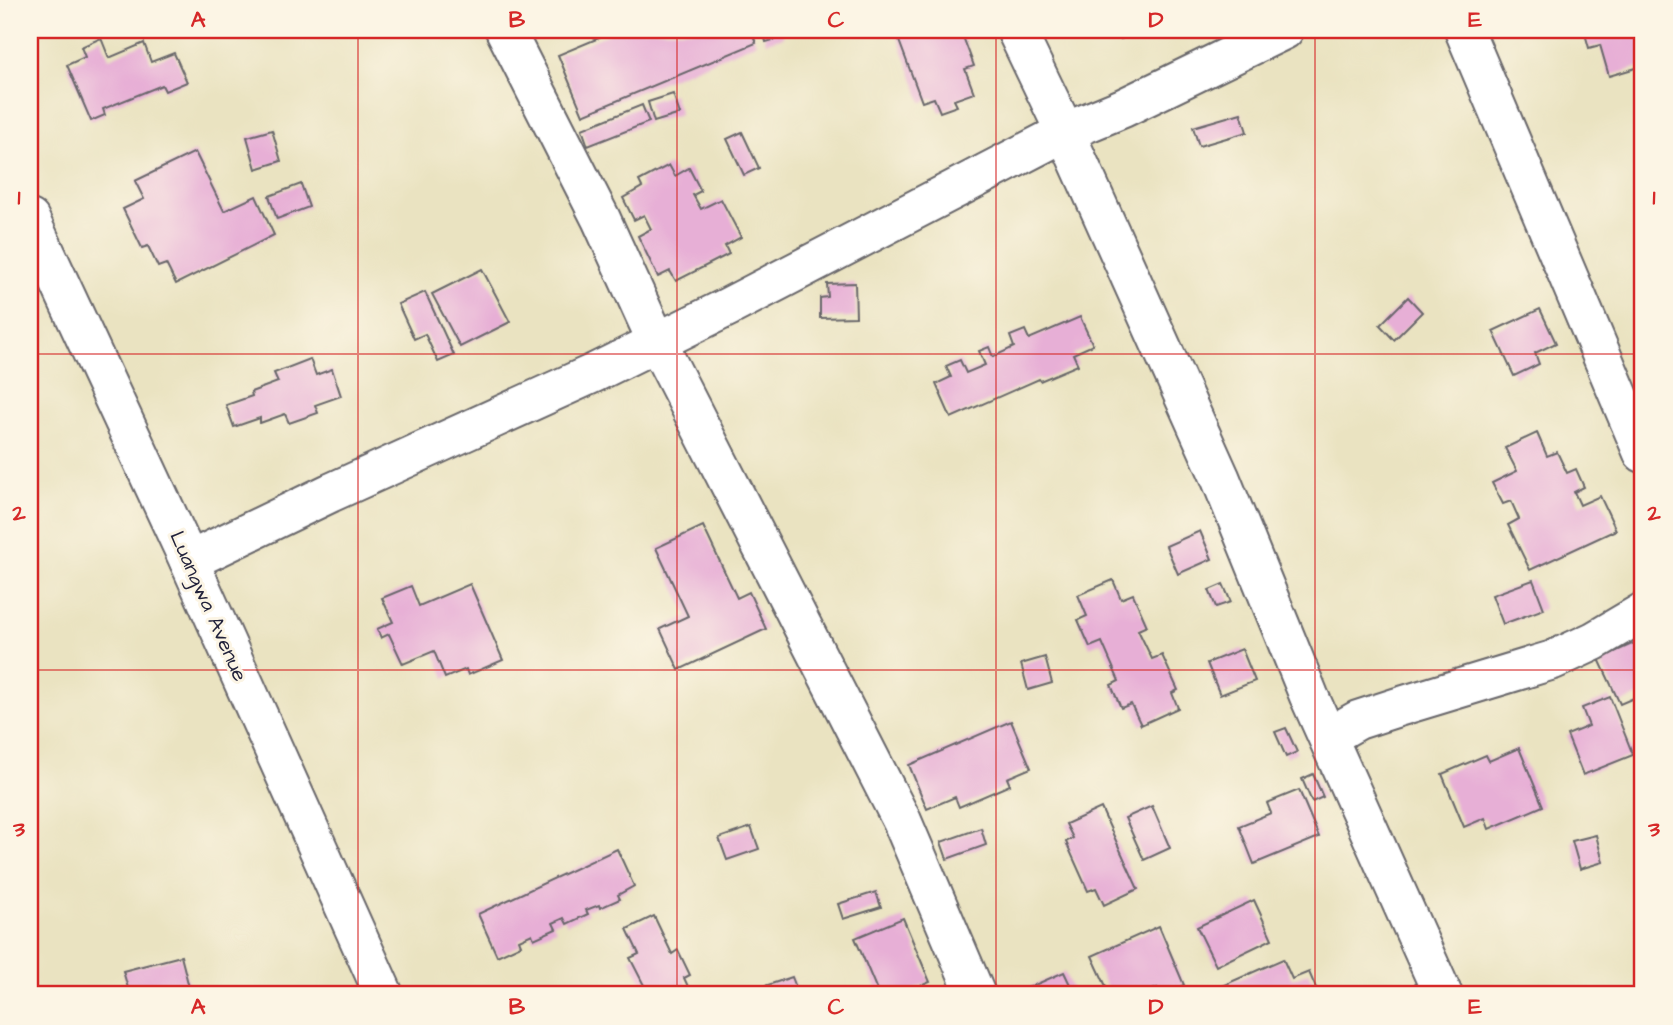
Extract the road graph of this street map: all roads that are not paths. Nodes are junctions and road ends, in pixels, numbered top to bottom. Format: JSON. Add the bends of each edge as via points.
{"nodes":[{"id":1,"x":505,"y":30,"type":"edge"},
{"id":2,"x":1016,"y":30,"type":"edge"},
{"id":3,"x":1284,"y":30,"type":"edge"},
{"id":4,"x":1464,"y":30,"type":"edge"},
{"id":5,"x":1065,"y":132,"type":"junction"},
{"id":6,"x":30,"y":219,"type":"edge"},
{"id":7,"x":657,"y":342,"type":"junction"},
{"id":8,"x":1643,"y":453,"type":"edge"},
{"id":9,"x":188,"y":561,"type":"junction"},
{"id":10,"x":1643,"y":612,"type":"edge"},
{"id":11,"x":1328,"y":737,"type":"junction"},
{"id":12,"x":384,"y":995,"type":"edge"},
{"id":13,"x":976,"y":995,"type":"edge"},
{"id":14,"x":1443,"y":995,"type":"edge"}],
"edges":[{"from":1,"to":7,"type":"street","via":[[601,219]]},
{"from":2,"to":5,"type":"street"},
{"from":3,"to":5,"type":"street"},
{"from":4,"to":8,"type":"street"},
{"from":5,"to":7,"type":"street"},
{"from":5,"to":11,"type":"street","via":[[1220,477]]},
{"from":6,"to":9,"type":"street","name":"Luangwa Avenue"},
{"from":7,"to":9,"type":"street"},
{"from":7,"to":13,"type":"street","via":[[902,821]]},
{"from":9,"to":12,"type":"street","name":"Luangwa Avenue"},
{"from":10,"to":11,"type":"street","via":[[1553,660],[1358,720]]},
{"from":11,"to":14,"type":"street"}]}
